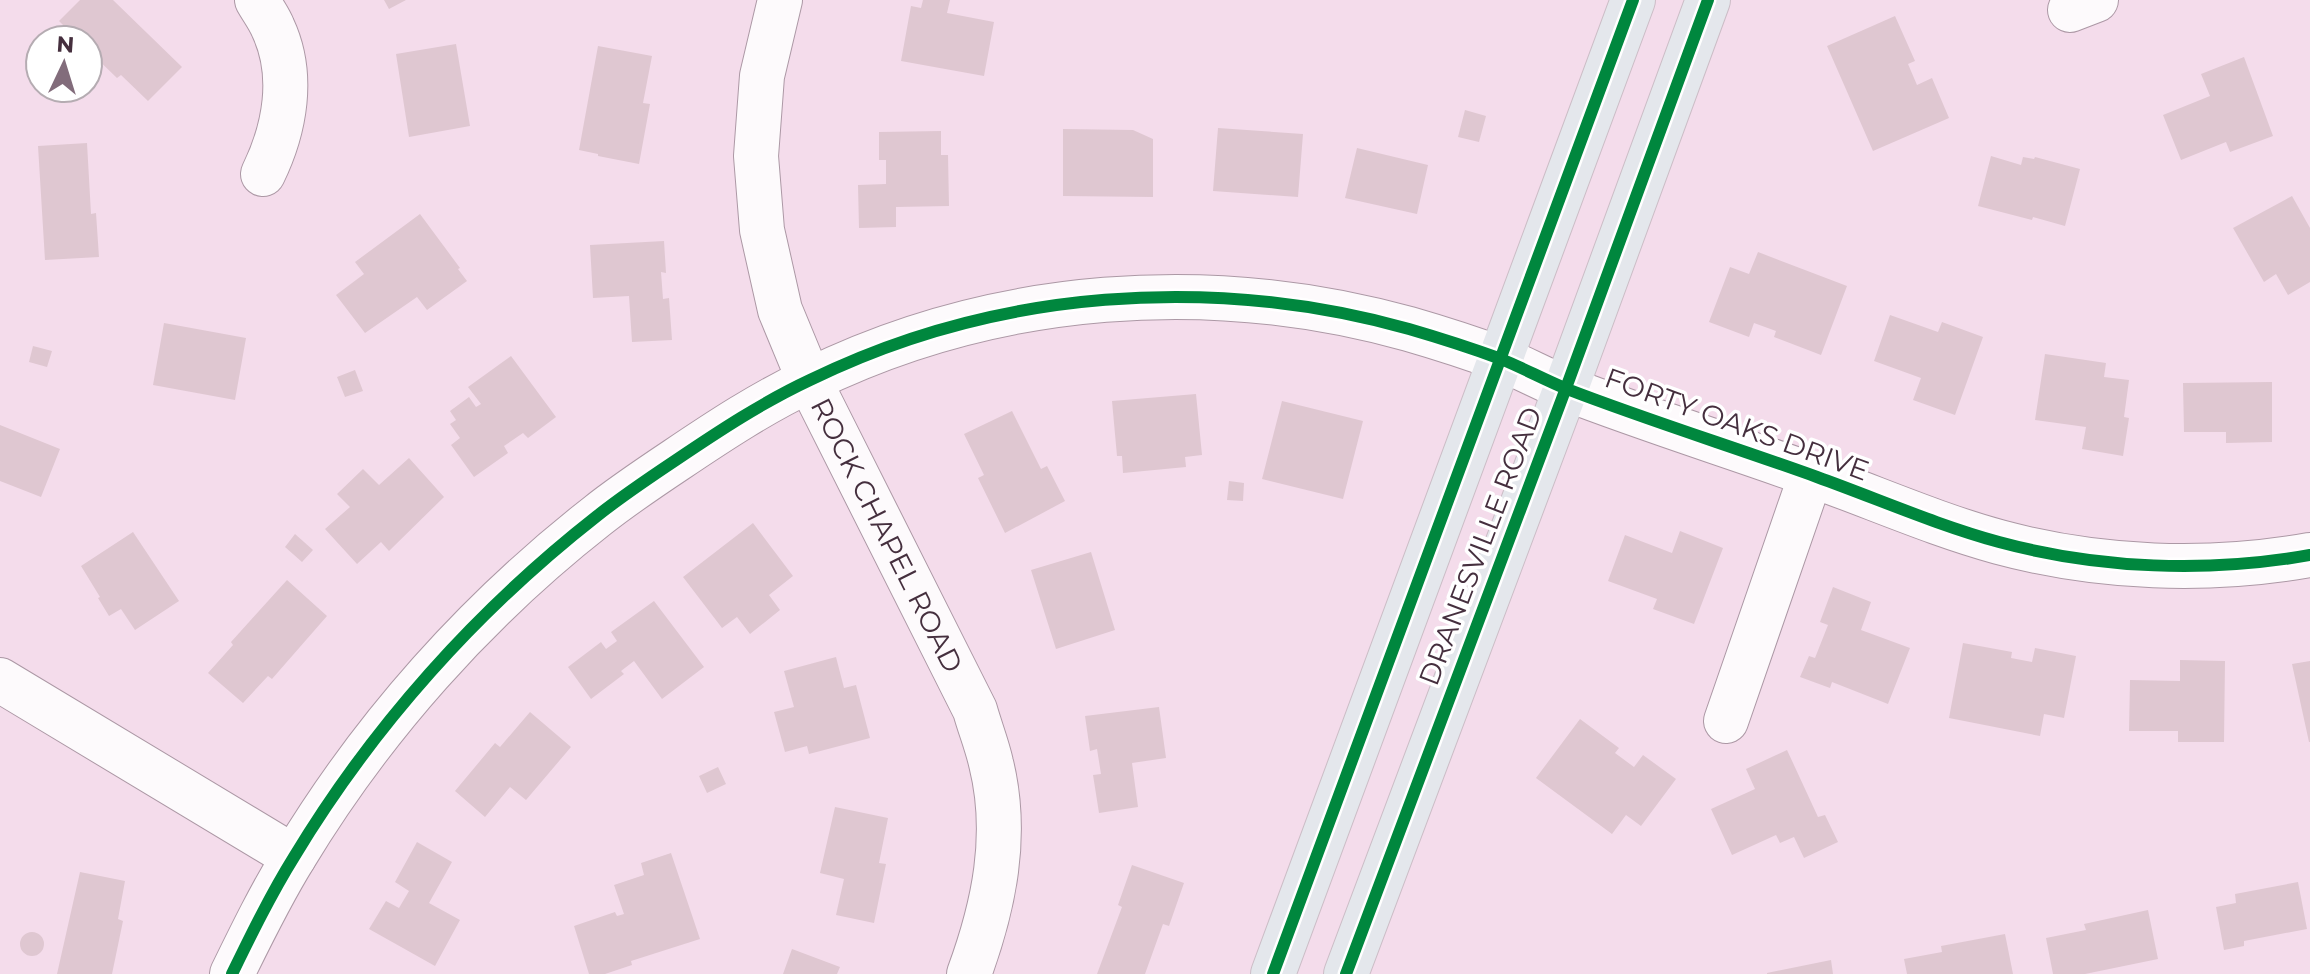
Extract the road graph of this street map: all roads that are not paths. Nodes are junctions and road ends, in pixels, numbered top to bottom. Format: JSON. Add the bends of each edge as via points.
{"nodes":[{"id":1,"x":257,"y":0,"type":"edge"},
{"id":2,"x":780,"y":0,"type":"edge"},
{"id":3,"x":1633,"y":0,"type":"edge"},
{"id":4,"x":1708,"y":0,"type":"edge"},
{"id":5,"x":263,"y":174,"type":"dead end"},
{"id":6,"x":1500,"y":359,"type":"junction"},
{"id":7,"x":809,"y":380,"type":"junction"},
{"id":8,"x":1566,"y":388,"type":"junction"},
{"id":9,"x":1811,"y":475,"type":"junction"},
{"id":10,"x":2310,"y":555,"type":"edge"},
{"id":11,"x":0,"y":680,"type":"edge"},
{"id":12,"x":1726,"y":721,"type":"dead end"},
{"id":13,"x":294,"y":857,"type":"junction"},
{"id":14,"x":232,"y":974,"type":"edge"},
{"id":15,"x":969,"y":974,"type":"edge"},
{"id":16,"x":1273,"y":974,"type":"edge"},
{"id":17,"x":1346,"y":974,"type":"edge"}],
"edges":[{"from":1,"to":5,"type":"street","via":[[274,29],[285,69],[285,112]]},
{"from":2,"to":7,"type":"street","name":"ROCK CHAPEL ROAD","via":[[762,76],[756,156],[762,230],[780,310]]},
{"from":3,"to":6,"type":"main road","name":"DRANESVILLE ROAD"},
{"from":4,"to":8,"type":"main road","name":"DRANESVILLE ROAD"},
{"from":6,"to":7,"type":"street","name":"FORTY OAKS DRIVE","via":[[1409,329],[1322,309],[1230,297],[1139,296],[1047,305],[965,322],[880,349]]},
{"from":6,"to":8,"type":"street","name":"FORTY OAKS DRIVE"},
{"from":6,"to":16,"type":"main road","name":"DRANESVILLE ROAD"},
{"from":7,"to":13,"type":"street","name":"FORTY OAKS DRIVE","via":[[733,422],[622,496],[502,597],[428,674],[362,756]]},
{"from":7,"to":15,"type":"street","name":"ROCK CHAPEL ROAD","via":[[975,710],[992,765],[999,823],[996,879]]},
{"from":8,"to":9,"type":"street","name":"FORTY OAKS DRIVE"},
{"from":8,"to":17,"type":"main road","name":"DRANESVILLE ROAD"},
{"from":9,"to":10,"type":"street","name":"FORTY OAKS DRIVE","via":[[2001,543],[2089,560],[2185,567]]},
{"from":9,"to":12,"type":"street"},
{"from":11,"to":13,"type":"street"},
{"from":13,"to":14,"type":"street","name":"FORTY OAKS DRIVE"}]}
